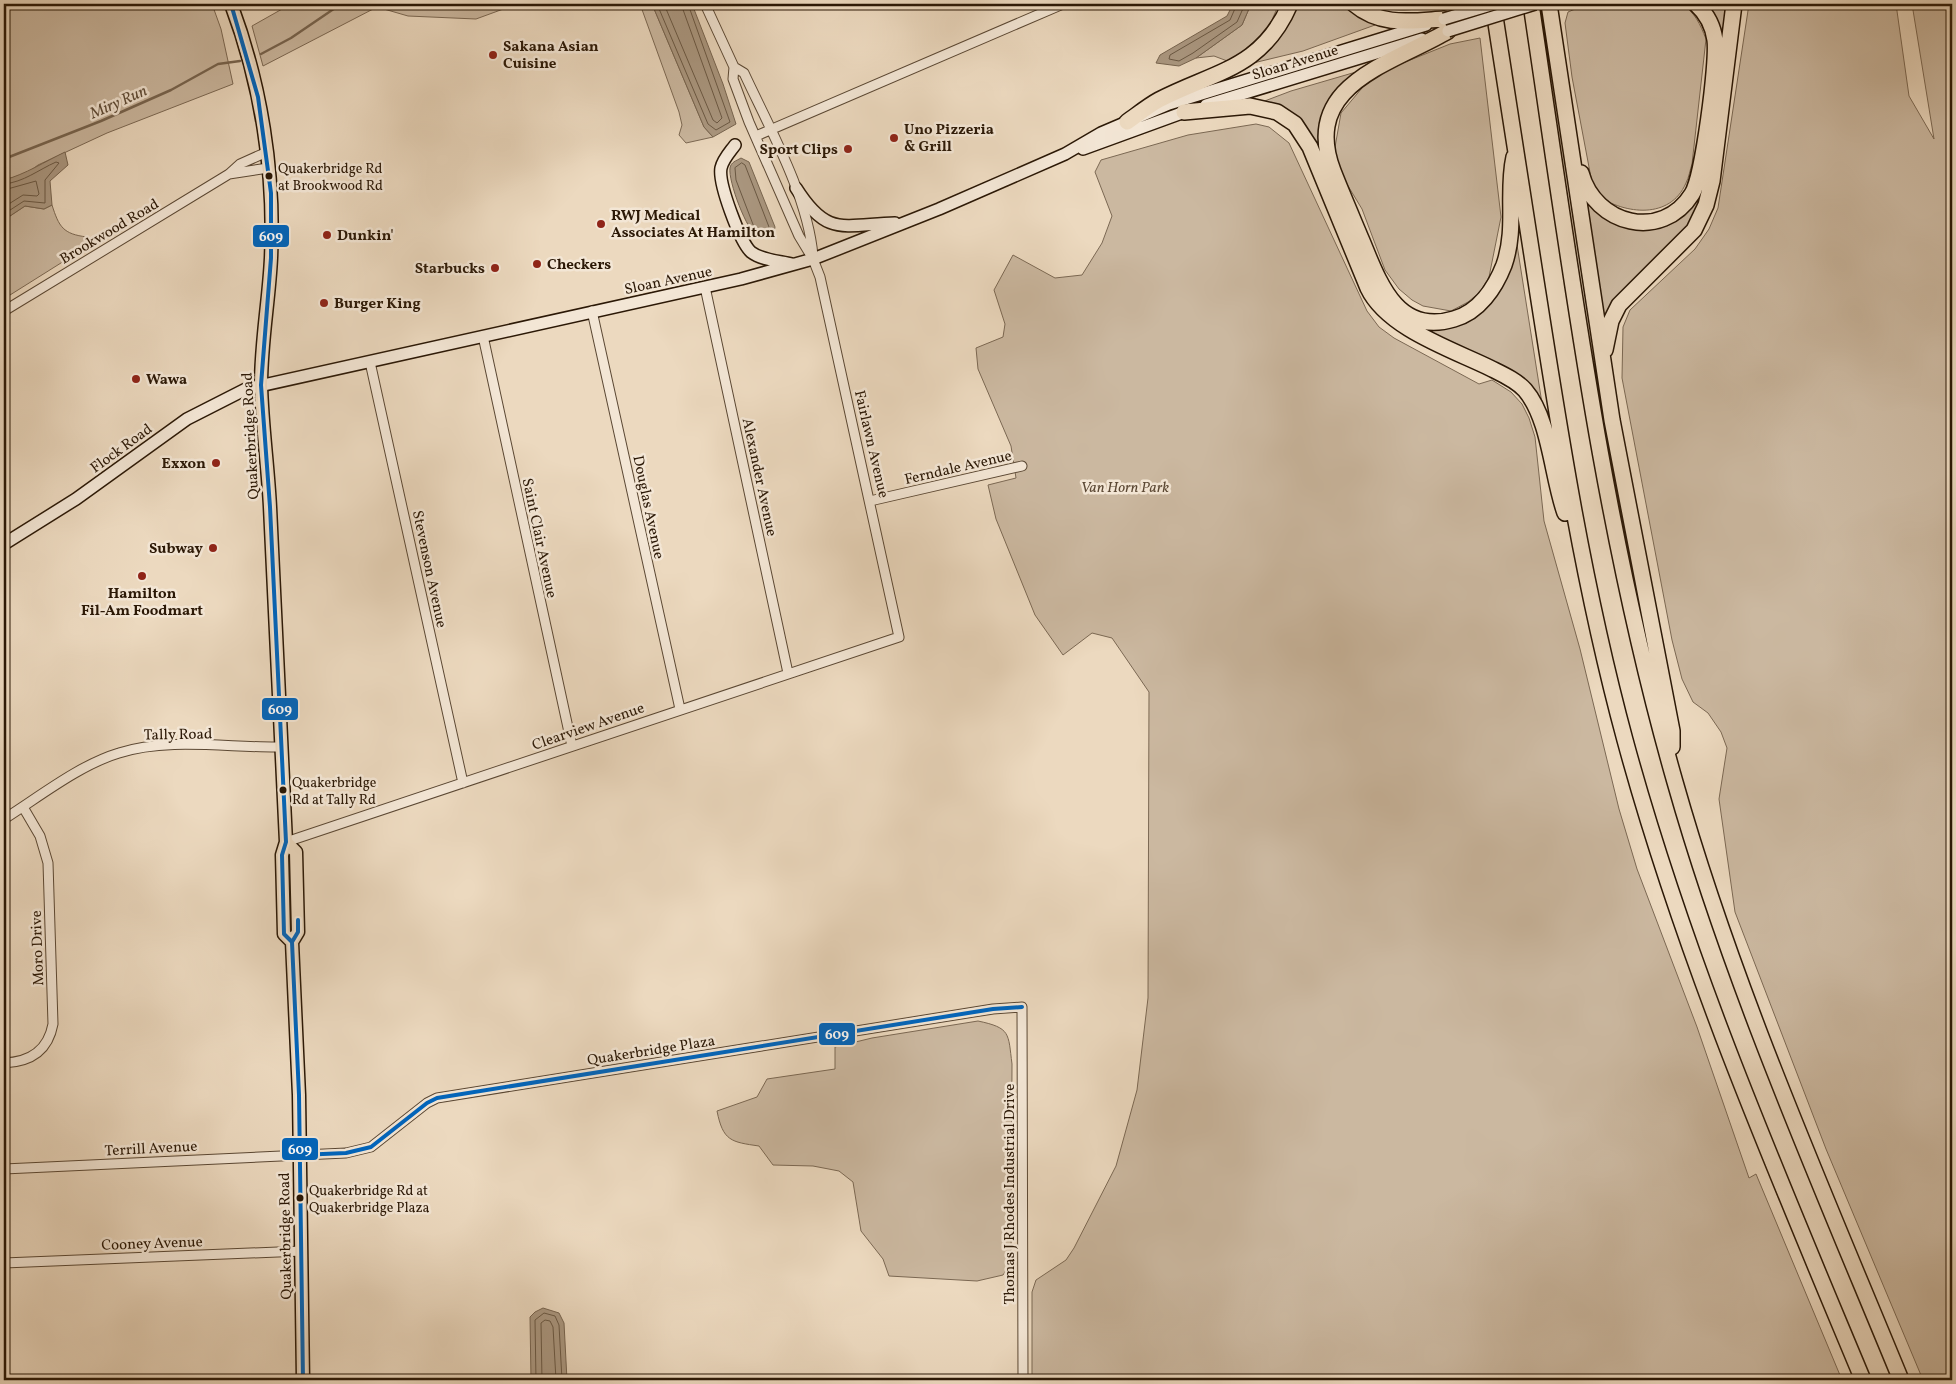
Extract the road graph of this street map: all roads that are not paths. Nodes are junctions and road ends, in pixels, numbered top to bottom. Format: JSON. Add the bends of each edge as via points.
{"nodes":[{"id":1,"x":231,"y":4,"type":"edge"},
{"id":2,"x":705,"y":4,"type":"edge"},
{"id":3,"x":1063,"y":4,"type":"edge"},
{"id":4,"x":1290,"y":4,"type":"edge"},
{"id":5,"x":1354,"y":4,"type":"edge"},
{"id":6,"x":1486,"y":4,"type":"edge"},
{"id":7,"x":1493,"y":4,"type":"edge"},
{"id":8,"x":1530,"y":4,"type":"edge"},
{"id":9,"x":1535,"y":4,"type":"edge"},
{"id":10,"x":1549,"y":4,"type":"edge"},
{"id":11,"x":1696,"y":4,"type":"edge"},
{"id":12,"x":1734,"y":4,"type":"edge"},
{"id":13,"x":1446,"y":25,"type":"junction"},
{"id":14,"x":1497,"y":31,"type":"junction"},
{"id":15,"x":734,"y":67,"type":"junction"},
{"id":16,"x":1184,"y":112,"type":"junction"},
{"id":17,"x":1566,"y":113,"type":"junction"},
{"id":18,"x":1127,"y":122,"type":"junction"},
{"id":19,"x":771,"y":130,"type":"junction"},
{"id":20,"x":756,"y":136,"type":"junction"},
{"id":21,"x":735,"y":145,"type":"dead end"},
{"id":22,"x":1516,"y":148,"type":"junction"},
{"id":23,"x":267,"y":152,"type":"junction"},
{"id":24,"x":1065,"y":154,"type":"junction"},
{"id":25,"x":268,"y":168,"type":"junction"},
{"id":26,"x":229,"y":174,"type":"junction"},
{"id":27,"x":796,"y":188,"type":"junction"},
{"id":28,"x":903,"y":223,"type":"junction"},
{"id":29,"x":814,"y":259,"type":"junction"},
{"id":30,"x":794,"y":265,"type":"junction"},
{"id":31,"x":705,"y":287,"type":"junction"},
{"id":32,"x":4,"y":311,"type":"edge"},
{"id":33,"x":592,"y":311,"type":"junction"},
{"id":34,"x":483,"y":336,"type":"junction"},
{"id":35,"x":1603,"y":359,"type":"junction"},
{"id":36,"x":370,"y":362,"type":"junction"},
{"id":37,"x":262,"y":385,"type":"junction"},
{"id":38,"x":1022,"y":466,"type":"dead end"},
{"id":39,"x":870,"y":501,"type":"junction"},
{"id":40,"x":4,"y":544,"type":"edge"},
{"id":41,"x":1582,"y":561,"type":"junction"},
{"id":42,"x":899,"y":637,"type":"joint"},
{"id":43,"x":788,"y":673,"type":"junction"},
{"id":44,"x":680,"y":709,"type":"junction"},
{"id":45,"x":572,"y":746,"type":"junction"},
{"id":46,"x":282,"y":747,"type":"junction"},
{"id":47,"x":1674,"y":778,"type":"junction"},
{"id":48,"x":463,"y":782,"type":"junction"},
{"id":49,"x":23,"y":807,"type":"junction"},
{"id":50,"x":4,"y":819,"type":"edge"},
{"id":51,"x":286,"y":842,"type":"junction"},
{"id":52,"x":1022,"y":1007,"type":"joint"},
{"id":53,"x":4,"y":1063,"type":"edge"},
{"id":54,"x":300,"y":1155,"type":"junction"},
{"id":55,"x":4,"y":1169,"type":"edge"},
{"id":56,"x":302,"y":1251,"type":"junction"},
{"id":57,"x":4,"y":1264,"type":"edge"},
{"id":58,"x":303,"y":1380,"type":"edge"},
{"id":59,"x":1023,"y":1380,"type":"edge"},
{"id":60,"x":1862,"y":1380,"type":"edge"},
{"id":61,"x":1901,"y":1380,"type":"edge"}],
"edges":[{"from":1,"to":23,"type":"main road","name":"Quakerbridge Road","via":[[256,87]]},
{"from":2,"to":15,"type":"street","name":"Fairlawn Avenue"},
{"from":3,"to":19,"type":"street"},
{"from":4,"to":18,"type":"highway","via":[[1269,40],[1246,60],[1157,101]]},
{"from":5,"to":13,"type":"highway","via":[[1386,20]]},
{"from":6,"to":14,"type":"highway"},
{"from":7,"to":13,"type":"main road","name":"Sloan Avenue","bridge":true},
{"from":7,"to":14,"type":"highway"},
{"from":8,"to":47,"type":"highway","via":[[1609,504],[1639,646]]},
{"from":9,"to":13,"type":"main road","name":"Sloan Avenue","bridge":true},
{"from":10,"to":17,"type":"highway"},
{"from":11,"to":17,"type":"highway","via":[[1712,29],[1716,54],[1700,176],[1692,194],[1678,210],[1661,218],[1640,222],[1618,218],[1598,206],[1584,183]]},
{"from":12,"to":35,"type":"highway","via":[[1712,181],[1706,205],[1688,238],[1619,305]]},
{"from":13,"to":16,"type":"main road","name":"Sloan Avenue"},
{"from":13,"to":18,"type":"main road","name":"Sloan Avenue","via":[[1184,99]]},
{"from":13,"to":22,"type":"highway","via":[[1360,77],[1336,103],[1326,126],[1325,144],[1333,171],[1380,286],[1400,310],[1425,320],[1453,320],[1469,313],[1491,291],[1509,246],[1512,212],[1510,176]]},
{"from":14,"to":22,"type":"highway"},
{"from":15,"to":19,"type":"street","name":"Fairlawn Avenue","via":[[744,73]]},
{"from":15,"to":20,"type":"street","name":"Fairlawn Avenue","via":[[733,79]]},
{"from":16,"to":24,"type":"main road","name":"Sloan Avenue"},
{"from":16,"to":41,"type":"highway","via":[[1255,107],[1276,112],[1300,129],[1368,288],[1381,309],[1399,324],[1508,377],[1529,396],[1542,428],[1562,504]]},
{"from":17,"to":35,"type":"highway"},
{"from":18,"to":24,"type":"main road","name":"Sloan Avenue"},
{"from":19,"to":20,"type":"street"},
{"from":19,"to":27,"type":"street","name":"Fairlawn Avenue"},
{"from":20,"to":29,"type":"street","name":"Fairlawn Avenue","via":[[799,236]]},
{"from":21,"to":30,"type":"main road","via":[[724,160],[720,175],[744,241],[757,256]]},
{"from":22,"to":41,"type":"highway"},
{"from":23,"to":25,"type":"main road","name":"Quakerbridge Road"},
{"from":23,"to":26,"type":"street","name":"Brookwood Road","via":[[240,164]]},
{"from":24,"to":28,"type":"main road","name":"Sloan Avenue"},
{"from":25,"to":26,"type":"street","name":"Brookwood Road"},
{"from":25,"to":37,"type":"main road","name":"Quakerbridge Road","via":[[271,259]]},
{"from":26,"to":32,"type":"street","name":"Brookwood Road"},
{"from":27,"to":28,"type":"main road","via":[[811,211],[829,224]]},
{"from":27,"to":29,"type":"street","name":"Fairlawn Avenue","via":[[811,231]]},
{"from":28,"to":29,"type":"main road","name":"Sloan Avenue"},
{"from":29,"to":30,"type":"main road","name":"Sloan Avenue"},
{"from":29,"to":39,"type":"street","name":"Fairlawn Avenue"},
{"from":30,"to":31,"type":"main road","name":"Sloan Avenue"},
{"from":31,"to":33,"type":"main road","name":"Sloan Avenue"},
{"from":31,"to":43,"type":"street","name":"Alexander Avenue"},
{"from":33,"to":34,"type":"main road","name":"Sloan Avenue"},
{"from":33,"to":44,"type":"street","name":"Douglas Avenue"},
{"from":34,"to":36,"type":"main road","name":"Sloan Avenue"},
{"from":34,"to":45,"type":"street","name":"Saint Clair Avenue"},
{"from":35,"to":47,"type":"highway","via":[[1672,731]]},
{"from":36,"to":37,"type":"main road","name":"Sloan Avenue"},
{"from":36,"to":48,"type":"street","name":"Stevenson Avenue"},
{"from":37,"to":40,"type":"main road","name":"Flock Road","via":[[246,389],[187,419],[76,499]]},
{"from":37,"to":46,"type":"main road","name":"Quakerbridge Road"},
{"from":38,"to":39,"type":"street","name":"Ferndale Avenue"},
{"from":39,"to":42,"type":"street","name":"Fairlawn Avenue"},
{"from":41,"to":60,"type":"highway","via":[[1625,740],[1678,916],[1738,1080]]},
{"from":42,"to":43,"type":"street","name":"Clearview Avenue"},
{"from":43,"to":44,"type":"street","name":"Clearview Avenue"},
{"from":44,"to":45,"type":"street","name":"Clearview Avenue"},
{"from":45,"to":48,"type":"street","name":"Clearview Avenue"},
{"from":46,"to":49,"type":"street","name":"Tally Road","via":[[199,745],[134,749],[102,760]]},
{"from":46,"to":51,"type":"main road","name":"Quakerbridge Road"},
{"from":47,"to":61,"type":"highway","via":[[1714,909],[1748,1005]]},
{"from":48,"to":51,"type":"street","name":"Clearview Avenue"},
{"from":49,"to":50,"type":"street","name":"Tally Road"},
{"from":49,"to":53,"type":"street","name":"Moro Drive","via":[[40,836],[48,863],[53,1024],[48,1042],[35,1056],[19,1063]]},
{"from":51,"to":54,"type":"main road","name":"Quakerbridge Road","via":[[282,855],[284,934],[292,942]]},
{"from":52,"to":54,"type":"street","name":"Quakerbridge Plaza","via":[[964,1013],[437,1098],[371,1147],[346,1153]]},
{"from":52,"to":59,"type":"street","name":"Thomas J Rhodes Industrial Drive"},
{"from":54,"to":55,"type":"street","name":"Terrill Avenue"},
{"from":54,"to":56,"type":"main road","name":"Quakerbridge Road"},
{"from":56,"to":57,"type":"street","name":"Cooney Avenue"},
{"from":56,"to":58,"type":"main road","name":"Quakerbridge Road"}]}
